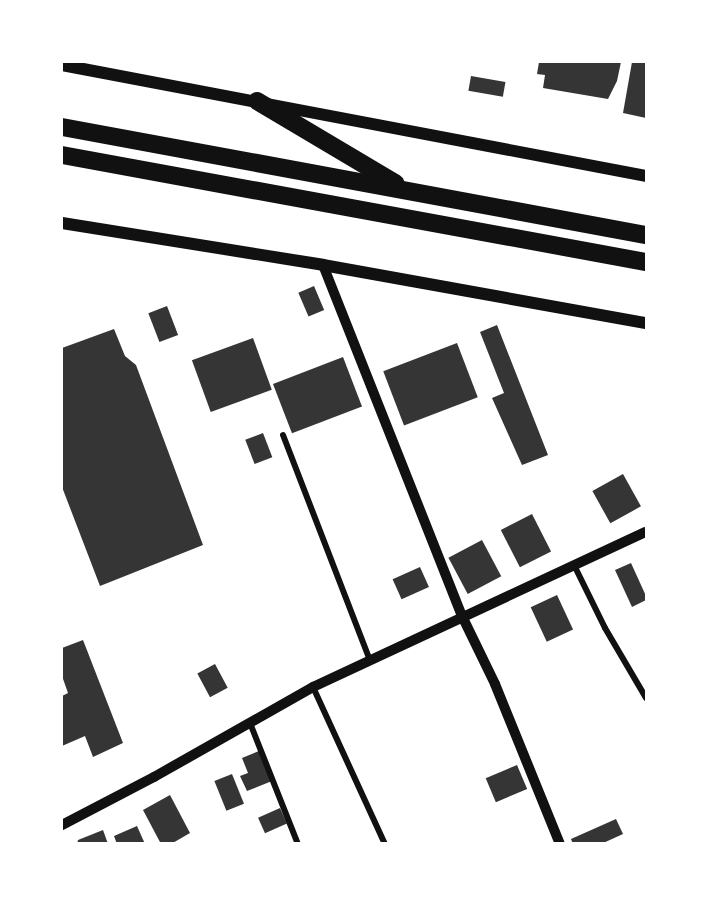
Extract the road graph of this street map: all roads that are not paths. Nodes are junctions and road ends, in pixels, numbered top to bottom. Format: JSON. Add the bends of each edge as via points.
{"nodes":[{"id":1,"x":62,"y":64,"type":"edge"},
{"id":2,"x":257,"y":101,"type":"junction"},
{"id":3,"x":62,"y":127,"type":"edge"},
{"id":4,"x":62,"y":155,"type":"edge"},
{"id":5,"x":646,"y":176,"type":"edge"},
{"id":6,"x":407,"y":190,"type":"junction"},
{"id":7,"x":62,"y":223,"type":"edge"},
{"id":8,"x":646,"y":235,"type":"edge"},
{"id":9,"x":646,"y":262,"type":"edge"},
{"id":10,"x":323,"y":265,"type":"junction"},
{"id":11,"x":646,"y":323,"type":"edge"},
{"id":12,"x":284,"y":435,"type":"dead end"},
{"id":13,"x":646,"y":532,"type":"edge"},
{"id":14,"x":575,"y":567,"type":"junction"},
{"id":15,"x":463,"y":618,"type":"junction"},
{"id":16,"x":370,"y":661,"type":"junction"},
{"id":17,"x":313,"y":687,"type":"junction"},
{"id":18,"x":646,"y":698,"type":"edge"},
{"id":19,"x":250,"y":723,"type":"junction"},
{"id":20,"x":62,"y":825,"type":"edge"},
{"id":21,"x":298,"y":843,"type":"edge"},
{"id":22,"x":385,"y":843,"type":"edge"},
{"id":23,"x":560,"y":843,"type":"edge"}],
"edges":[{"from":1,"to":2,"type":"main road"},
{"from":2,"to":5,"type":"main road"},
{"from":2,"to":6,"type":"highway"},
{"from":3,"to":6,"type":"highway"},
{"from":4,"to":9,"type":"highway"},
{"from":6,"to":8,"type":"highway"},
{"from":7,"to":10,"type":"main road"},
{"from":10,"to":11,"type":"main road"},
{"from":10,"to":15,"type":"street"},
{"from":12,"to":16,"type":"street"},
{"from":13,"to":14,"type":"street"},
{"from":14,"to":15,"type":"street"},
{"from":14,"to":18,"type":"street"},
{"from":15,"to":16,"type":"street"},
{"from":15,"to":23,"type":"street","via":[[495,684]]},
{"from":16,"to":17,"type":"street"},
{"from":17,"to":19,"type":"street"},
{"from":17,"to":22,"type":"street"},
{"from":19,"to":20,"type":"street"},
{"from":19,"to":21,"type":"street"}]}
